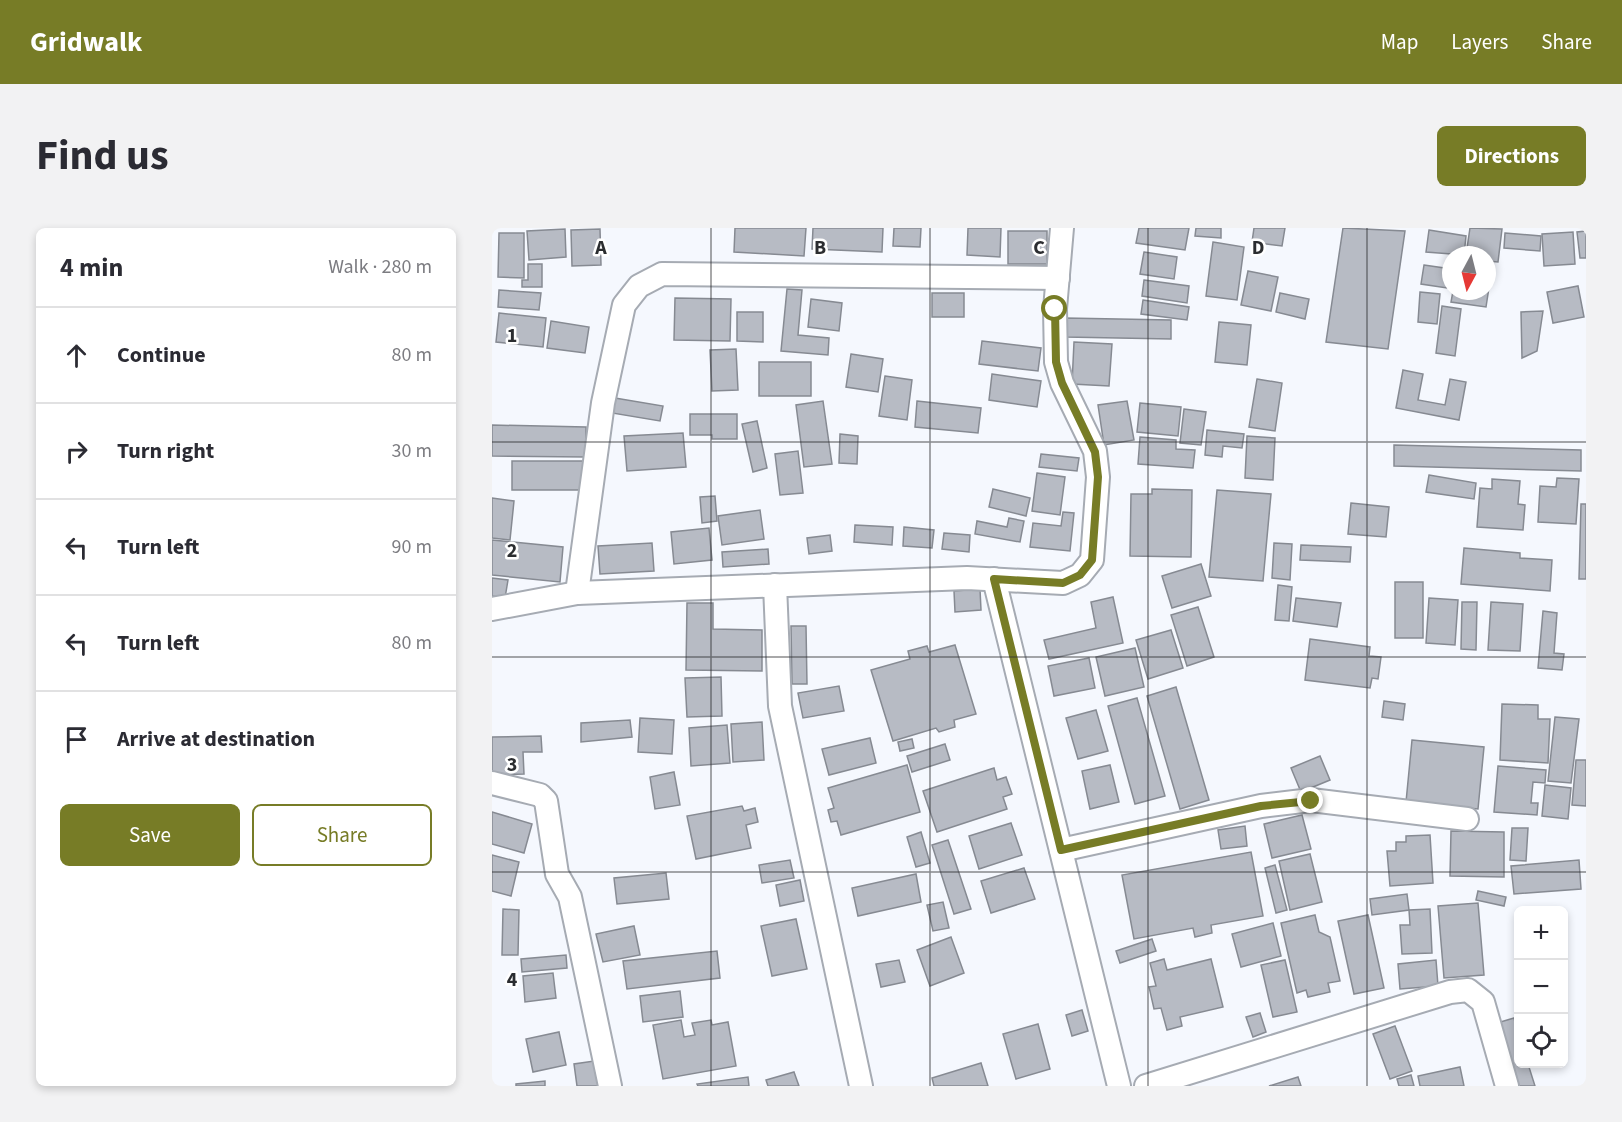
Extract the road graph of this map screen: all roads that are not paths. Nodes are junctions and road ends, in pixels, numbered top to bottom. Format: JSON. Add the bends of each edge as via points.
{"nodes":[{"id":1,"x":1062,"y":228,"type":"edge"},
{"id":2,"x":1058,"y":279,"type":"junction"},
{"id":3,"x":994,"y":579,"type":"junction"},
{"id":4,"x":775,"y":585,"type":"junction"},
{"id":5,"x":577,"y":593,"type":"junction"},
{"id":6,"x":492,"y":609,"type":"edge"},
{"id":7,"x":492,"y":783,"type":"edge"},
{"id":8,"x":1467,"y":819,"type":"dead end"},
{"id":9,"x":1061,"y":850,"type":"junction"},
{"id":10,"x":610,"y":1086,"type":"edge"},
{"id":11,"x":861,"y":1086,"type":"edge"},
{"id":12,"x":1119,"y":1086,"type":"edge"},
{"id":13,"x":1146,"y":1086,"type":"edge"},
{"id":14,"x":1507,"y":1086,"type":"edge"}],
"edges":[{"from":1,"to":2,"type":"street"},
{"from":2,"to":3,"type":"street","via":[[1056,362],[1095,452],[1098,477],[1092,560],[1080,575],[1063,583]]},
{"from":2,"to":5,"type":"street","via":[[662,274],[639,286],[624,305],[603,403]]},
{"from":3,"to":4,"type":"street"},
{"from":3,"to":9,"type":"street"},
{"from":4,"to":5,"type":"street"},
{"from":4,"to":11,"type":"street","via":[[780,706]]},
{"from":5,"to":6,"type":"street"},
{"from":7,"to":10,"type":"street","via":[[540,795],[546,801],[557,873],[570,897]]},
{"from":8,"to":9,"type":"street","via":[[1300,801]]},
{"from":9,"to":12,"type":"street"},
{"from":13,"to":14,"type":"street","via":[[1450,992],[1468,990],[1483,1002]]}]}
